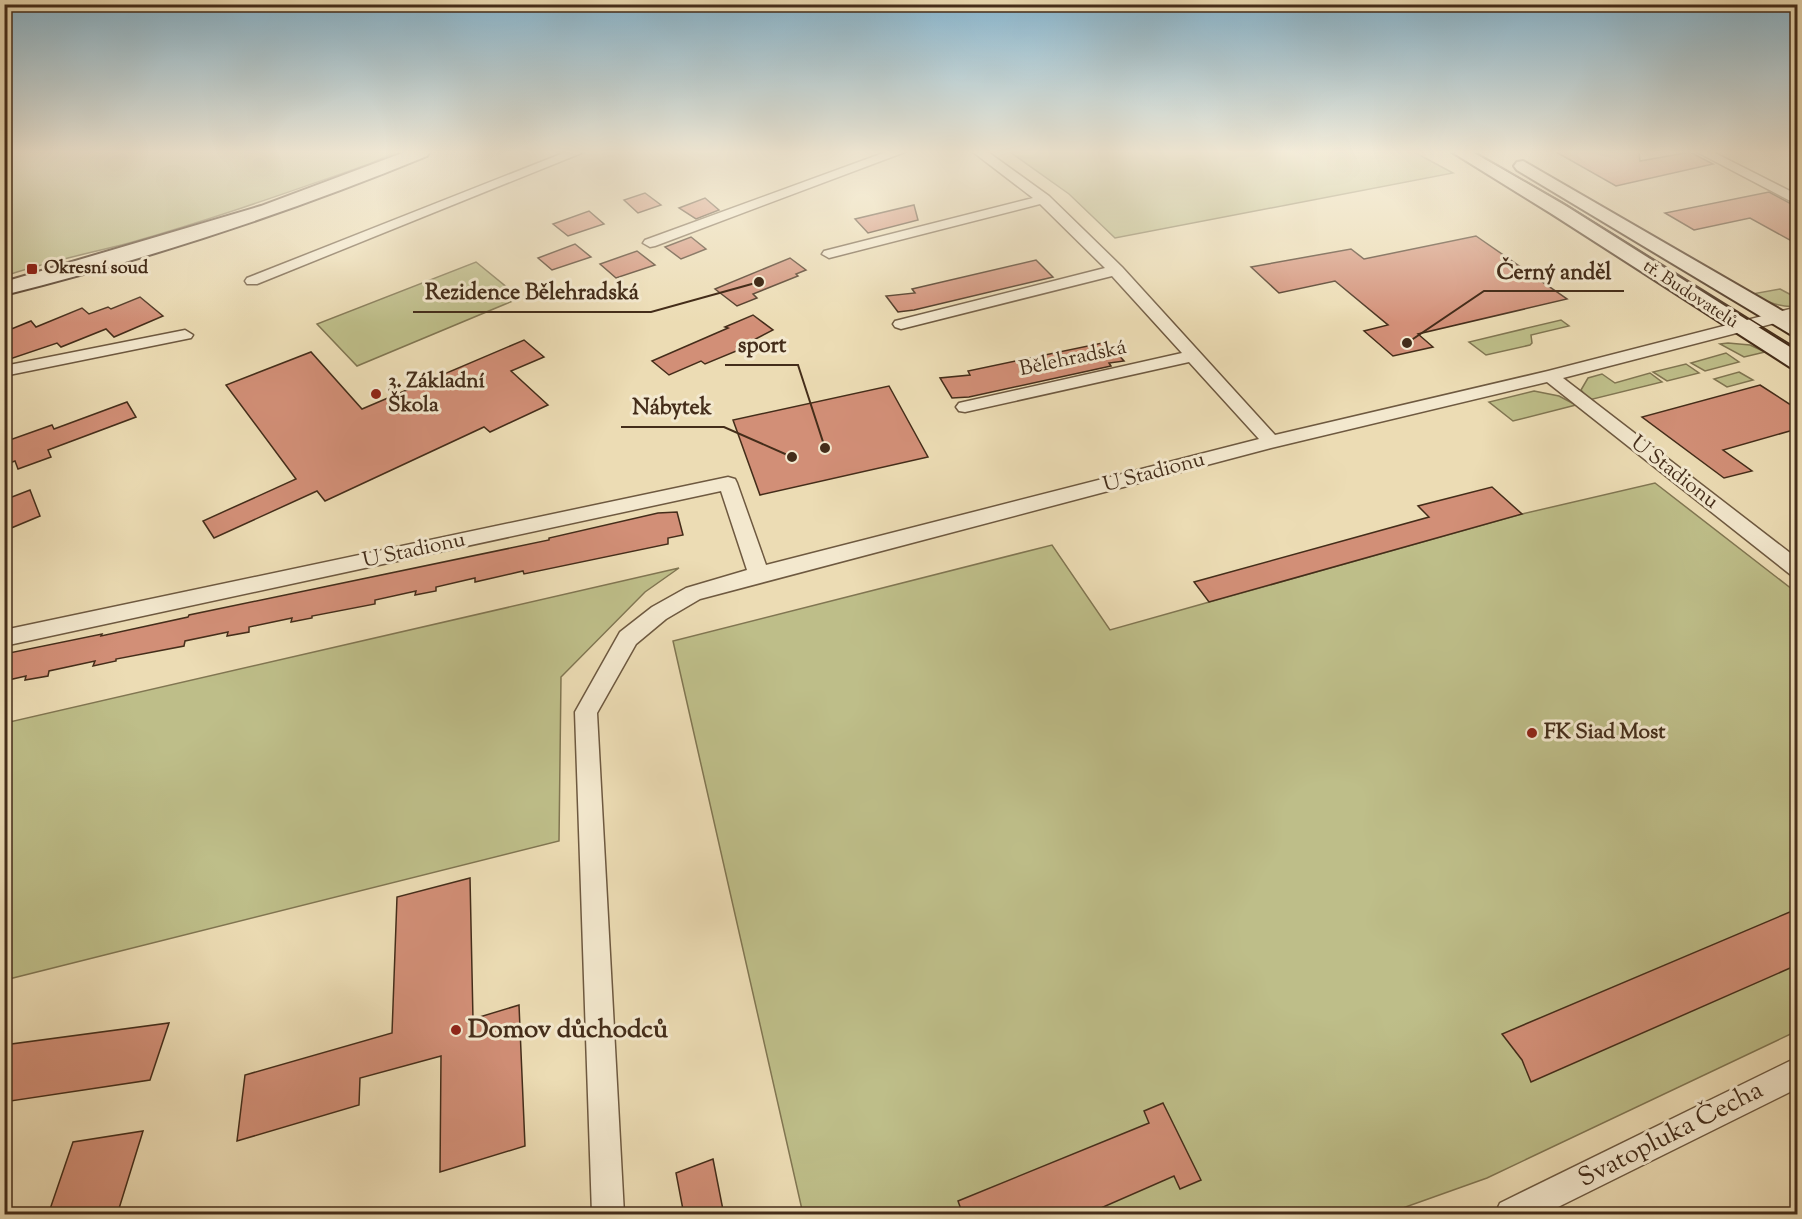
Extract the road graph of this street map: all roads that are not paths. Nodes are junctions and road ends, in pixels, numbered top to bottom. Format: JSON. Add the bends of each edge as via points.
{"nodes":[{"id":1,"x":272,"y":209,"type":"edge"},
{"id":2,"x":434,"y":209,"type":"edge"},
{"id":3,"x":743,"y":209,"type":"edge"},
{"id":4,"x":1005,"y":209,"type":"edge"},
{"id":5,"x":1054,"y":209,"type":"edge"},
{"id":6,"x":1557,"y":209,"type":"edge"},
{"id":7,"x":1594,"y":209,"type":"edge"},
{"id":8,"x":650,"y":243,"type":"dead end"},
{"id":9,"x":829,"y":254,"type":"dead end"},
{"id":10,"x":1117,"y":270,"type":"junction"},
{"id":11,"x":252,"y":281,"type":"dead end"},
{"id":12,"x":4,"y":289,"type":"edge"},
{"id":13,"x":1797,"y":312,"type":"edge"},
{"id":14,"x":1777,"y":317,"type":"junction"},
{"id":15,"x":901,"y":324,"type":"dead end"},
{"id":16,"x":1742,"y":328,"type":"junction"},
{"id":17,"x":1797,"y":329,"type":"edge"},
{"id":18,"x":185,"y":335,"type":"dead end"},
{"id":19,"x":1192,"y":356,"type":"junction"},
{"id":20,"x":1797,"y":362,"type":"edge"},
{"id":21,"x":4,"y":371,"type":"edge"},
{"id":22,"x":1550,"y":376,"type":"junction"},
{"id":23,"x":965,"y":406,"type":"dead end"},
{"id":24,"x":1271,"y":442,"type":"junction"},
{"id":25,"x":1797,"y":570,"type":"edge"},
{"id":26,"x":759,"y":574,"type":"junction"},
{"id":27,"x":4,"y":638,"type":"edge"},
{"id":28,"x":1797,"y":1072,"type":"edge"},
{"id":29,"x":608,"y":1215,"type":"edge"},
{"id":30,"x":1511,"y":1215,"type":"edge"}],
"edges":[{"from":1,"to":12,"type":"street"},
{"from":2,"to":11,"type":"street"},
{"from":3,"to":8,"type":"street"},
{"from":4,"to":9,"type":"street"},
{"from":5,"to":10,"type":"street"},
{"from":6,"to":16,"type":"street","name":"tř. Budovatelů"},
{"from":7,"to":14,"type":"street","name":"tř. Budovatelů"},
{"from":10,"to":15,"type":"street"},
{"from":10,"to":19,"type":"street"},
{"from":13,"to":14,"type":"street","name":"U Stadionu"},
{"from":14,"to":16,"type":"street","name":"U Stadionu"},
{"from":14,"to":17,"type":"street","name":"tř. Budovatelů"},
{"from":16,"to":20,"type":"street","name":"tř. Budovatelů"},
{"from":16,"to":22,"type":"street","name":"U Stadionu"},
{"from":18,"to":21,"type":"street"},
{"from":19,"to":23,"type":"street","name":"Bělehradská"},
{"from":19,"to":24,"type":"street"},
{"from":22,"to":24,"type":"street","name":"U Stadionu"},
{"from":22,"to":25,"type":"street","name":"U Stadionu"},
{"from":24,"to":26,"type":"street","name":"U Stadionu"},
{"from":26,"to":27,"type":"street","name":"U Stadionu","via":[[728,483]]},
{"from":26,"to":29,"type":"street","name":"U Stadionu","via":[[693,593],[659,613],[628,638],[586,712]]},
{"from":28,"to":30,"type":"street","name":"Svatopluka Čecha"}]}
